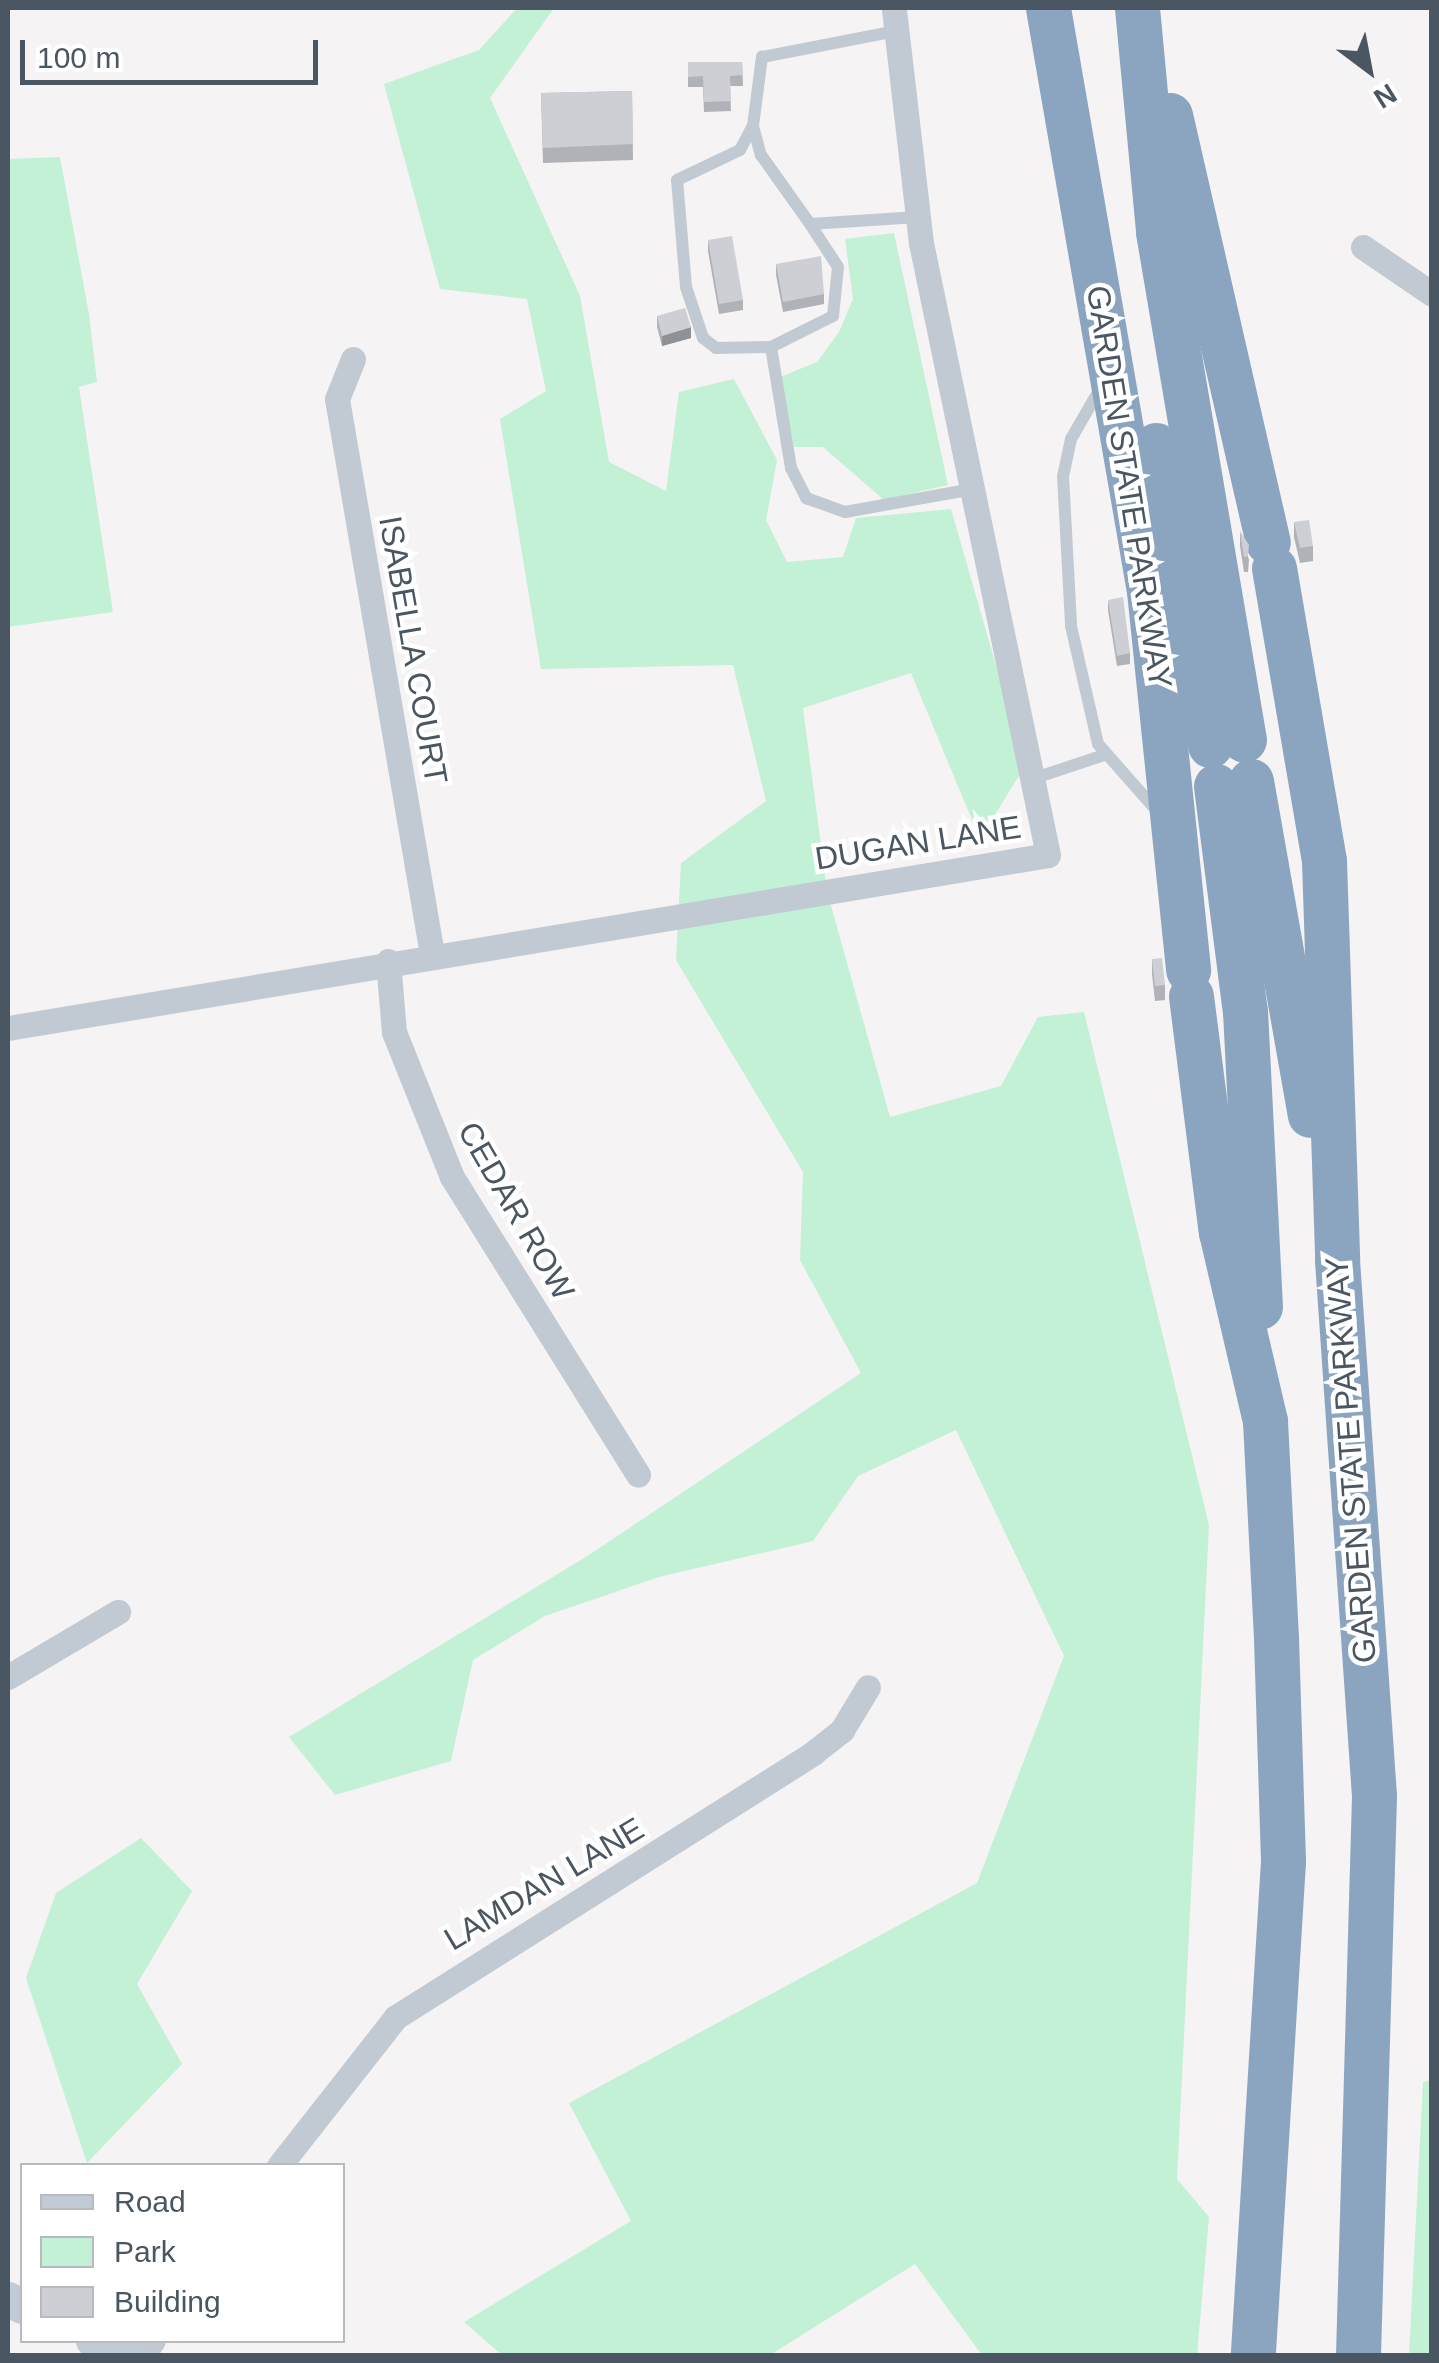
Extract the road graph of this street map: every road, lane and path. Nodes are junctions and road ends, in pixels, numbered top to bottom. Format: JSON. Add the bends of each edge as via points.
{"nodes":[{"id":1,"x":1048,"y":8,"type":"edge"},
{"id":2,"x":1066,"y":8,"type":"edge"},
{"id":3,"x":1137,"y":8,"type":"edge"},
{"id":4,"x":1146,"y":8,"type":"edge"},
{"id":5,"x":895,"y":19,"type":"edge"},
{"id":6,"x":753,"y":126,"type":"junction"},
{"id":7,"x":918,"y":217,"type":"junction"},
{"id":8,"x":810,"y":224,"type":"junction"},
{"id":9,"x":1363,"y":246,"type":"dead end"},
{"id":10,"x":1432,"y":294,"type":"edge"},
{"id":11,"x":771,"y":346,"type":"junction"},
{"id":12,"x":353,"y":359,"type":"dead end"},
{"id":13,"x":1113,"y":369,"type":"junction"},
{"id":14,"x":973,"y":489,"type":"junction"},
{"id":15,"x":1104,"y":755,"type":"junction"},
{"id":16,"x":1231,"y":763,"type":"junction"},
{"id":17,"x":1035,"y":778,"type":"junction"},
{"id":18,"x":1175,"y":829,"type":"junction"},
{"id":19,"x":432,"y":954,"type":"junction"},
{"id":20,"x":388,"y":961,"type":"junction"},
{"id":21,"x":8,"y":1028,"type":"edge"},
{"id":22,"x":1337,"y":1260,"type":"junction"},
{"id":23,"x":1265,"y":1420,"type":"junction"},
{"id":24,"x":638,"y":1475,"type":"dead end"},
{"id":25,"x":118,"y":1612,"type":"dead end"},
{"id":26,"x":8,"y":1677,"type":"edge"},
{"id":27,"x":868,"y":1688,"type":"dead end"},
{"id":28,"x":281,"y":2163,"type":"edge"},
{"id":29,"x":100,"y":2343,"type":"edge"},
{"id":30,"x":124,"y":2356,"type":"edge"},
{"id":31,"x":1254,"y":2356,"type":"edge"},
{"id":32,"x":1358,"y":2356,"type":"edge"}],
"edges":[{"from":1,"to":13,"type":"highway","name":"GARDEN STATE PARKWAY"},
{"from":2,"to":16,"type":"highway"},
{"from":3,"to":16,"type":"highway","via":[[1158,232]]},
{"from":4,"to":22,"type":"highway","name":"GARDEN STATE PARKWAY","via":[[1271,555],[1324,861]]},
{"from":5,"to":6,"type":"lane","via":[[762,57]]},
{"from":5,"to":7,"type":"street","name":"DUGAN LANE"},
{"from":6,"to":8,"type":"lane","via":[[760,155]]},
{"from":6,"to":11,"type":"lane","via":[[740,150],[677,180],[678,208],[704,338],[716,348]]},
{"from":7,"to":8,"type":"lane"},
{"from":7,"to":14,"type":"street","name":"DUGAN LANE"},
{"from":8,"to":11,"type":"lane","via":[[838,267],[841,296],[820,326]]},
{"from":9,"to":10,"type":"street"},
{"from":11,"to":14,"type":"lane","via":[[791,468],[806,498],[845,512]]},
{"from":12,"to":19,"type":"street","name":"ISABELLA COURT","via":[[337,399]]},
{"from":13,"to":15,"type":"lane","via":[[1071,439],[1064,476],[1071,626]]},
{"from":13,"to":18,"type":"highway","name":"GARDEN STATE PARKWAY"},
{"from":14,"to":17,"type":"street","name":"DUGAN LANE"},
{"from":15,"to":17,"type":"lane"},
{"from":15,"to":18,"type":"lane"},
{"from":16,"to":22,"type":"highway"},
{"from":16,"to":23,"type":"highway"},
{"from":17,"to":19,"type":"street","name":"DUGAN LANE","via":[[1048,855]]},
{"from":18,"to":23,"type":"highway","name":"GARDEN STATE PARKWAY","via":[[1221,1232]]},
{"from":19,"to":20,"type":"street","name":"DUGAN LANE"},
{"from":20,"to":21,"type":"street","name":"DUGAN LANE"},
{"from":20,"to":24,"type":"street","name":"CEDAR ROW","via":[[398,1046],[452,1177]]},
{"from":22,"to":32,"type":"highway","name":"GARDEN STATE PARKWAY","via":[[1374,1796]]},
{"from":23,"to":31,"type":"highway","name":"GARDEN STATE PARKWAY","via":[[1283,1861]]},
{"from":25,"to":26,"type":"street"},
{"from":27,"to":28,"type":"street","name":"LAMDAN LANE","via":[[842,1730],[813,1754],[396,2017]]},
{"from":29,"to":30,"type":"main road"}]}
